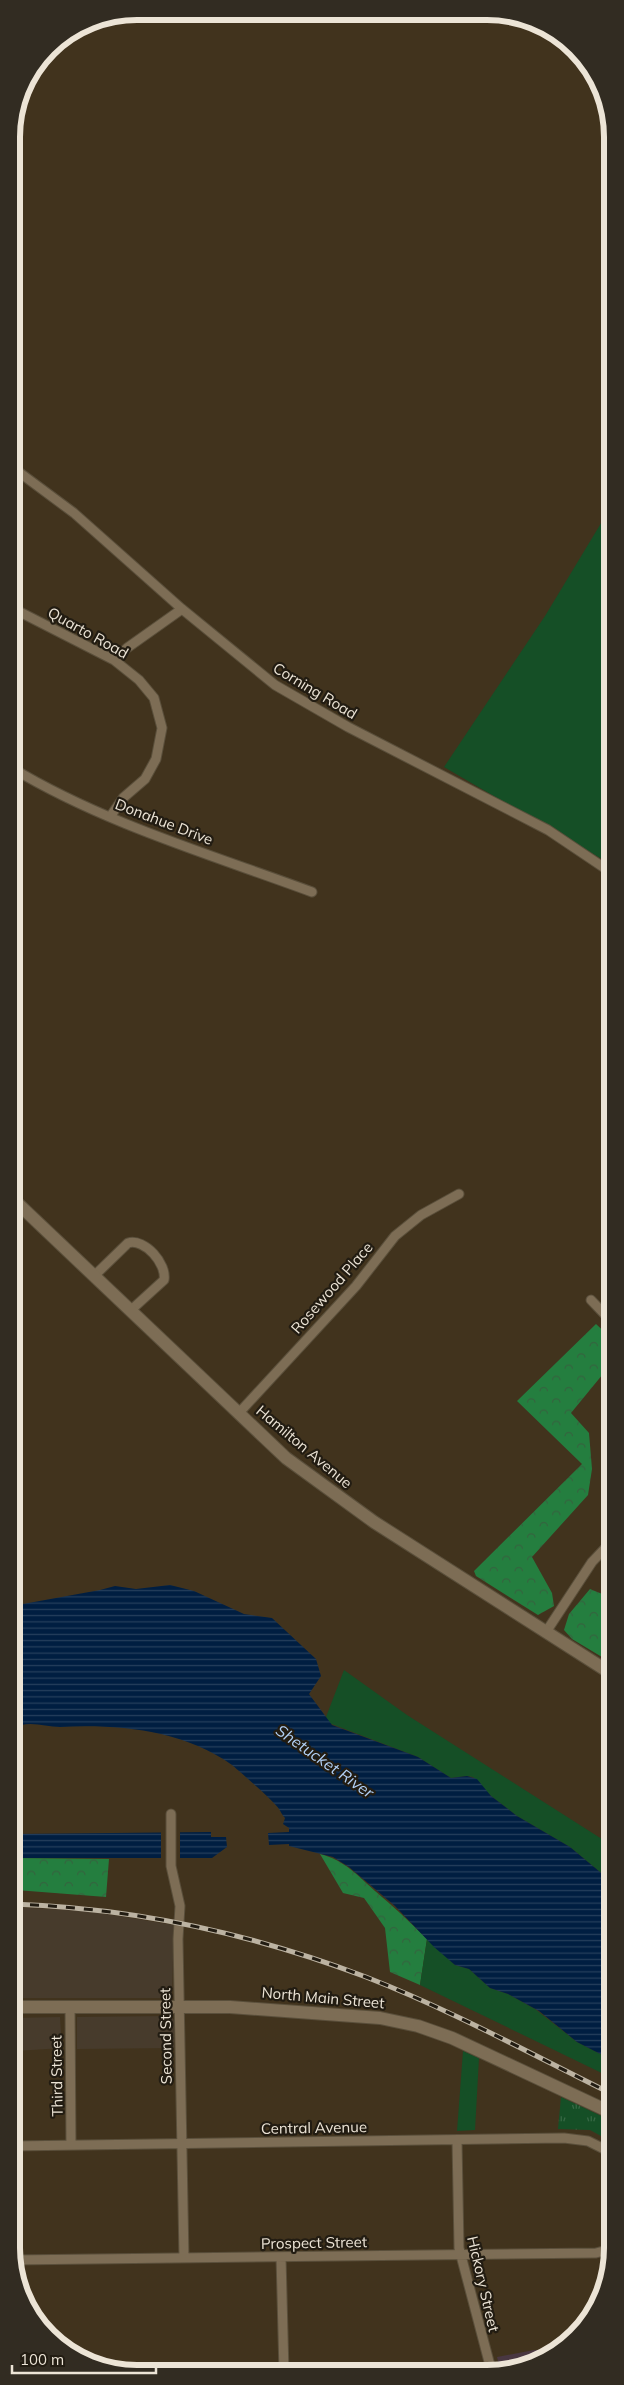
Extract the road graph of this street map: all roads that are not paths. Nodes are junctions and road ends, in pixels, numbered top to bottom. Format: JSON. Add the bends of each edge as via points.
{"nodes":[{"id":1,"x":20,"y":473,"type":"edge"},
{"id":2,"x":182,"y":609,"type":"junction"},
{"id":3,"x":20,"y":612,"type":"edge"},
{"id":4,"x":114,"y":660,"type":"junction"},
{"id":5,"x":20,"y":773,"type":"edge"},
{"id":6,"x":110,"y":816,"type":"junction"},
{"id":7,"x":604,"y":868,"type":"edge"},
{"id":8,"x":312,"y":892,"type":"dead end"},
{"id":9,"x":459,"y":1194,"type":"dead end"},
{"id":10,"x":20,"y":1206,"type":"edge"},
{"id":11,"x":94,"y":1276,"type":"junction"},
{"id":12,"x":591,"y":1300,"type":"dead end"},
{"id":13,"x":130,"y":1311,"type":"junction"},
{"id":14,"x":604,"y":1314,"type":"edge"},
{"id":15,"x":238,"y":1414,"type":"junction"},
{"id":16,"x":604,"y":1549,"type":"edge"},
{"id":17,"x":546,"y":1632,"type":"junction"},
{"id":18,"x":604,"y":1669,"type":"edge"},
{"id":19,"x":170,"y":1814,"type":"dead end"},
{"id":20,"x":179,"y":2006,"type":"junction"},
{"id":21,"x":20,"y":2007,"type":"edge"},
{"id":22,"x":70,"y":2007,"type":"junction"},
{"id":23,"x":604,"y":2109,"type":"edge"},
{"id":24,"x":457,"y":2140,"type":"junction"},
{"id":25,"x":182,"y":2143,"type":"junction"},
{"id":26,"x":72,"y":2145,"type":"junction"},
{"id":27,"x":20,"y":2146,"type":"edge"},
{"id":28,"x":604,"y":2149,"type":"edge"},
{"id":29,"x":604,"y":2251,"type":"edge"},
{"id":30,"x":460,"y":2254,"type":"junction"},
{"id":31,"x":281,"y":2257,"type":"junction"},
{"id":32,"x":184,"y":2258,"type":"junction"},
{"id":33,"x":21,"y":2260,"type":"edge"},
{"id":34,"x":284,"y":2365,"type":"edge"},
{"id":35,"x":490,"y":2365,"type":"edge"}],
"edges":[{"from":1,"to":2,"type":"street","name":"Corning Road","via":[[74,513]]},
{"from":2,"to":4,"type":"street"},
{"from":2,"to":7,"type":"street","name":"Corning Road","via":[[275,685],[348,727],[548,830]]},
{"from":3,"to":4,"type":"street","name":"Quarto Road"},
{"from":4,"to":6,"type":"street","name":"Quarto Road","via":[[139,680],[154,698],[162,728],[156,759],[145,779],[123,798]]},
{"from":5,"to":6,"type":"street","name":"Donahue Drive","via":[[50,791]]},
{"from":6,"to":8,"type":"street","name":"Donahue Drive"},
{"from":9,"to":15,"type":"street","name":"Rosewood Place","via":[[421,1215],[395,1236],[361,1281]]},
{"from":10,"to":11,"type":"main road","name":"Hamilton Avenue"},
{"from":11,"to":13,"type":"main road","name":"Hamilton Avenue"},
{"from":11,"to":13,"type":"street","via":[[131,1242],[150,1252],[163,1267],[164,1280]]},
{"from":12,"to":14,"type":"street"},
{"from":13,"to":15,"type":"main road","name":"Hamilton Avenue"},
{"from":15,"to":17,"type":"main road","name":"Hamilton Avenue","via":[[286,1458],[348,1505]]},
{"from":16,"to":17,"type":"street","via":[[592,1562]]},
{"from":17,"to":18,"type":"main road","name":"Hamilton Avenue"},
{"from":19,"to":20,"type":"street","name":"Second Street","via":[[171,1859],[180,1906]]},
{"from":20,"to":22,"type":"main road","name":"North Main Street"},
{"from":20,"to":23,"type":"main road","name":"North Main Street","via":[[326,2013],[410,2024],[459,2041]]},
{"from":20,"to":25,"type":"street","name":"Second Street"},
{"from":21,"to":22,"type":"main road","name":"North Main Street"},
{"from":22,"to":26,"type":"street","name":"Third Street"},
{"from":24,"to":25,"type":"street","name":"Central Avenue"},
{"from":24,"to":28,"type":"street","name":"Central Avenue","via":[[574,2138]]},
{"from":24,"to":30,"type":"street","name":"Hickory Street"},
{"from":25,"to":26,"type":"street","name":"Central Avenue"},
{"from":25,"to":32,"type":"street","name":"Second Street"},
{"from":26,"to":27,"type":"street","name":"Central Avenue"},
{"from":29,"to":30,"type":"street","name":"Prospect Street"},
{"from":30,"to":31,"type":"street","name":"Prospect Street"},
{"from":30,"to":35,"type":"street","name":"Hickory Street"},
{"from":31,"to":32,"type":"street","name":"Prospect Street"},
{"from":31,"to":34,"type":"street"},
{"from":32,"to":33,"type":"street","name":"Prospect Street"}]}
